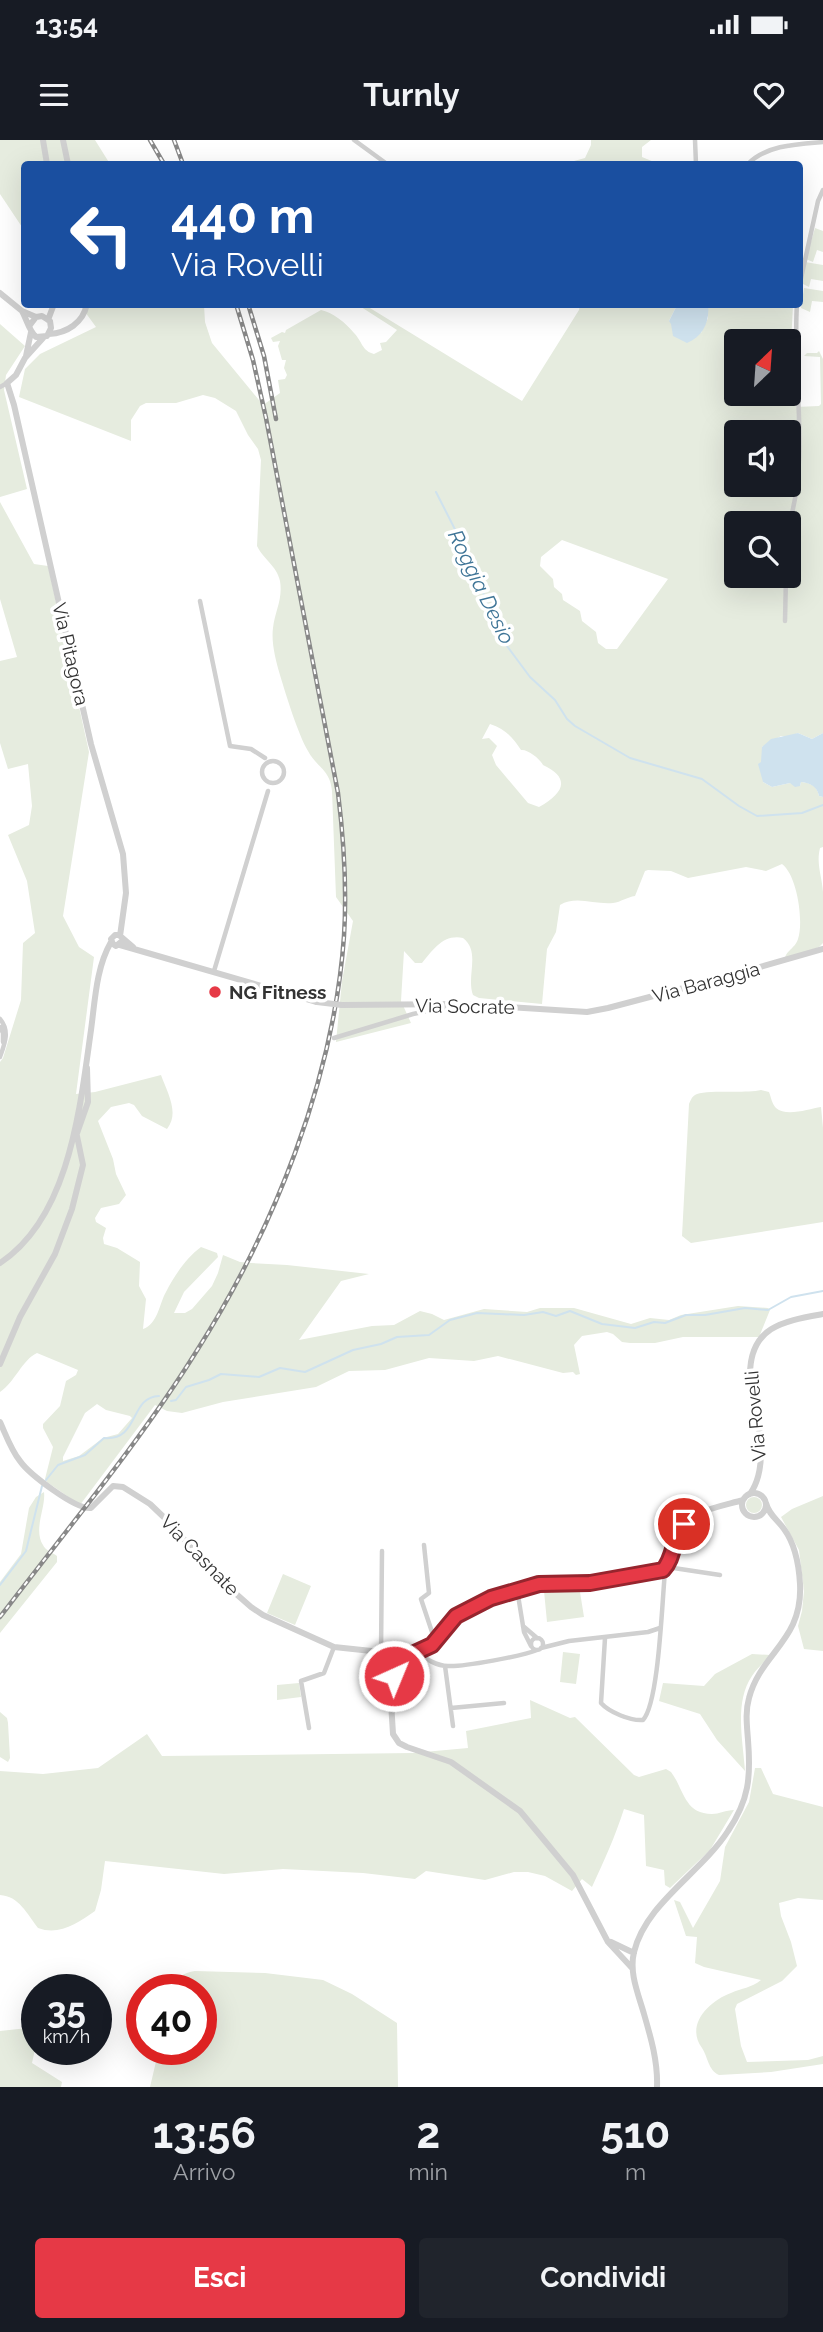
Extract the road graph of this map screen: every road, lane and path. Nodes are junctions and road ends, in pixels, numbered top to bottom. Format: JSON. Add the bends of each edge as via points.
{"nodes":[{"id":1,"x":43,"y":140,"type":"edge"},
{"id":2,"x":63,"y":140,"type":"edge"},
{"id":3,"x":354,"y":140,"type":"edge"},
{"id":4,"x":695,"y":140,"type":"edge"},
{"id":5,"x":823,"y":142,"type":"edge"},
{"id":6,"x":46,"y":161,"type":"edge"},
{"id":7,"x":67,"y":161,"type":"edge"},
{"id":8,"x":383,"y":161,"type":"edge"},
{"id":9,"x":696,"y":161,"type":"edge"},
{"id":10,"x":752,"y":161,"type":"edge"},
{"id":11,"x":823,"y":190,"type":"edge"},
{"id":12,"x":803,"y":268,"type":"edge"},
{"id":13,"x":0,"y":293,"type":"edge"},
{"id":14,"x":51,"y":308,"type":"edge"},
{"id":15,"x":86,"y":308,"type":"edge"},
{"id":16,"x":797,"y":308,"type":"edge"},
{"id":17,"x":22,"y":311,"type":"junction"},
{"id":18,"x":44,"y":320,"type":"junction"},
{"id":19,"x":30,"y":328,"type":"junction"},
{"id":20,"x":70,"y":329,"type":"junction"},
{"id":21,"x":46,"y":336,"type":"junction"},
{"id":22,"x":25,"y":358,"type":"junction"},
{"id":23,"x":20,"y":369,"type":"junction"},
{"id":24,"x":7,"y":383,"type":"junction"},
{"id":25,"x":0,"y":387,"type":"edge"},
{"id":26,"x":11,"y":399,"type":"junction"},
{"id":27,"x":792,"y":511,"type":"edge"},
{"id":28,"x":786,"y":588,"type":"edge"},
{"id":29,"x":200,"y":601,"type":"dead end"},
{"id":30,"x":785,"y":621,"type":"dead end"},
{"id":31,"x":265,"y":758,"type":"junction"},
{"id":32,"x":273,"y":762,"type":"junction"},
{"id":33,"x":263,"y":768,"type":"junction"},
{"id":34,"x":266,"y":781,"type":"junction"},
{"id":35,"x":275,"y":783,"type":"junction"},
{"id":36,"x":268,"y":791,"type":"junction"},
{"id":37,"x":118,"y":940,"type":"junction"},
{"id":38,"x":823,"y":949,"type":"edge"},
{"id":39,"x":214,"y":971,"type":"junction"},
{"id":40,"x":459,"y":1004,"type":"junction"},
{"id":41,"x":587,"y":1012,"type":"joint"},
{"id":42,"x":0,"y":1018,"type":"edge"},
{"id":43,"x":0,"y":1027,"type":"edge"},
{"id":44,"x":334,"y":1038,"type":"dead end"},
{"id":45,"x":3,"y":1046,"type":"junction"},
{"id":46,"x":0,"y":1057,"type":"edge"},
{"id":47,"x":87,"y":1059,"type":"junction"},
{"id":48,"x":80,"y":1097,"type":"junction"},
{"id":49,"x":88,"y":1098,"type":"junction"},
{"id":50,"x":79,"y":1105,"type":"junction"},
{"id":51,"x":87,"y":1108,"type":"junction"},
{"id":52,"x":77,"y":1136,"type":"junction"},
{"id":53,"x":69,"y":1150,"type":"junction"},
{"id":54,"x":0,"y":1263,"type":"edge"},
{"id":55,"x":823,"y":1314,"type":"edge"},
{"id":56,"x":0,"y":1364,"type":"edge"},
{"id":57,"x":0,"y":1422,"type":"edge"},
{"id":58,"x":758,"y":1480,"type":"junction"},
{"id":59,"x":750,"y":1494,"type":"junction"},
{"id":60,"x":743,"y":1500,"type":"junction"},
{"id":61,"x":764,"y":1500,"type":"junction"},
{"id":62,"x":727,"y":1504,"type":"junction"},
{"id":63,"x":743,"y":1511,"type":"junction"},
{"id":64,"x":758,"y":1517,"type":"junction"},
{"id":65,"x":778,"y":1522,"type":"junction"},
{"id":66,"x":424,"y":1545,"type":"dead end"},
{"id":67,"x":382,"y":1551,"type":"dead end"},
{"id":68,"x":665,"y":1568,"type":"junction"},
{"id":69,"x":720,"y":1575,"type":"dead end"},
{"id":70,"x":517,"y":1590,"type":"junction"},
{"id":71,"x":522,"y":1625,"type":"junction"},
{"id":72,"x":660,"y":1628,"type":"junction"},
{"id":73,"x":605,"y":1638,"type":"junction"},
{"id":74,"x":539,"y":1640,"type":"junction"},
{"id":75,"x":435,"y":1641,"type":"junction"},
{"id":76,"x":551,"y":1644,"type":"junction"},
{"id":77,"x":531,"y":1646,"type":"junction"},
{"id":78,"x":334,"y":1647,"type":"junction"},
{"id":79,"x":539,"y":1649,"type":"junction"},
{"id":80,"x":381,"y":1652,"type":"junction"},
{"id":81,"x":418,"y":1652,"type":"junction"},
{"id":82,"x":404,"y":1658,"type":"junction"},
{"id":83,"x":445,"y":1666,"type":"junction"},
{"id":84,"x":504,"y":1703,"type":"dead end"},
{"id":85,"x":451,"y":1708,"type":"junction"},
{"id":86,"x":453,"y":1726,"type":"dead end"},
{"id":87,"x":309,"y":1727,"type":"dead end"},
{"id":88,"x":639,"y":1935,"type":"junction"},
{"id":89,"x":607,"y":1939,"type":"junction"},
{"id":90,"x":621,"y":1946,"type":"junction"},
{"id":91,"x":634,"y":1953,"type":"junction"},
{"id":92,"x":621,"y":1956,"type":"junction"},
{"id":93,"x":632,"y":1969,"type":"junction"},
{"id":94,"x":657,"y":2087,"type":"edge"}],
"edges":[{"from":1,"to":6,"type":"street"},
{"from":2,"to":7,"type":"street"},
{"from":3,"to":8,"type":"street"},
{"from":4,"to":9,"type":"street"},
{"from":5,"to":10,"type":"street","via":[[772,149]]},
{"from":11,"to":12,"type":"street"},
{"from":13,"to":17,"type":"street"},
{"from":14,"to":18,"type":"street"},
{"from":15,"to":20,"type":"street","via":[[82,319]]},
{"from":16,"to":27,"type":"street","via":[[797,488]]},
{"from":17,"to":18,"type":"street"},
{"from":17,"to":19,"type":"street"},
{"from":18,"to":19,"type":"street"},
{"from":18,"to":20,"type":"street"},
{"from":18,"to":21,"type":"street"},
{"from":19,"to":21,"type":"street","via":[[36,337]]},
{"from":19,"to":22,"type":"street"},
{"from":20,"to":21,"type":"street"},
{"from":21,"to":22,"type":"street"},
{"from":22,"to":23,"type":"street"},
{"from":23,"to":24,"type":"street"},
{"from":23,"to":26,"type":"street"},
{"from":24,"to":25,"type":"street"},
{"from":24,"to":26,"type":"street","name":"Via Pitagora"},
{"from":26,"to":37,"type":"street","name":"Via Pitagora","via":[[91,744],[123,854],[126,893]]},
{"from":28,"to":30,"type":"street"},
{"from":29,"to":31,"type":"street","via":[[230,746],[251,749]]},
{"from":31,"to":32,"type":"street"},
{"from":31,"to":33,"type":"street"},
{"from":32,"to":33,"type":"street"},
{"from":32,"to":35,"type":"street","via":[[284,770]]},
{"from":33,"to":34,"type":"street"},
{"from":34,"to":35,"type":"street"},
{"from":34,"to":36,"type":"street"},
{"from":35,"to":36,"type":"street"},
{"from":36,"to":39,"type":"street"},
{"from":37,"to":39,"type":"street"},
{"from":37,"to":47,"type":"street","name":"Via Pitagora","via":[[97,982]]},
{"from":38,"to":41,"type":"street","name":"Via Baraggia"},
{"from":39,"to":40,"type":"street","name":"Via Socrate","bridge":true,"via":[[317,1002]]},
{"from":40,"to":41,"type":"street","name":"Via Socrate"},
{"from":40,"to":44,"type":"street"},
{"from":42,"to":45,"type":"street","via":[[6,1029]]},
{"from":43,"to":45,"type":"street"},
{"from":45,"to":46,"type":"street"},
{"from":47,"to":48,"type":"street","name":"Via Pitagora"},
{"from":47,"to":49,"type":"street","name":"Via Pitagora"},
{"from":48,"to":49,"type":"street"},
{"from":48,"to":50,"type":"street","name":"Via Pitagora"},
{"from":49,"to":51,"type":"street","name":"Via Pitagora"},
{"from":50,"to":51,"type":"street"},
{"from":50,"to":53,"type":"street","name":"Via Pitagora"},
{"from":51,"to":52,"type":"street","name":"Via Pitagora"},
{"from":52,"to":53,"type":"street","name":"Via Pitagora"},
{"from":52,"to":56,"type":"street","via":[[83,1165],[72,1209],[55,1254]]},
{"from":53,"to":54,"type":"street","via":[[45,1215],[24,1243]]},
{"from":55,"to":58,"type":"street","name":"Via Rovelli","via":[[779,1324],[755,1347],[750,1375],[761,1453]]},
{"from":57,"to":78,"type":"street","name":"Via Casnate","via":[[20,1462],[77,1506],[91,1508],[113,1486],[123,1487],[158,1512],[209,1570],[251,1607]]},
{"from":58,"to":59,"type":"street","name":"Via Rovelli"},
{"from":58,"to":61,"type":"street","name":"Via Rovelli"},
{"from":59,"to":60,"type":"street"},
{"from":59,"to":61,"type":"street"},
{"from":60,"to":62,"type":"street"},
{"from":60,"to":63,"type":"street"},
{"from":61,"to":64,"type":"street","via":[[764,1511]]},
{"from":61,"to":65,"type":"street","name":"Via Rovelli"},
{"from":62,"to":63,"type":"street"},
{"from":62,"to":68,"type":"street","via":[[684,1524],[674,1538]]},
{"from":63,"to":64,"type":"street"},
{"from":64,"to":65,"type":"street"},
{"from":65,"to":88,"type":"street","name":"Via Rovelli","via":[[797,1561],[799,1609],[790,1632],[751,1691],[746,1713],[748,1789],[717,1847],[652,1915]]},
{"from":66,"to":75,"type":"street","via":[[429,1593],[421,1599]]},
{"from":67,"to":80,"type":"street"},
{"from":68,"to":69,"type":"street"},
{"from":68,"to":70,"type":"street","via":[[590,1583],[553,1582]]},
{"from":68,"to":72,"type":"street"},
{"from":70,"to":71,"type":"street"},
{"from":70,"to":75,"type":"street","via":[[462,1611]]},
{"from":71,"to":74,"type":"street"},
{"from":71,"to":77,"type":"street"},
{"from":72,"to":73,"type":"street"},
{"from":72,"to":73,"type":"street","via":[[657,1670],[643,1720],[602,1706]]},
{"from":73,"to":76,"type":"street"},
{"from":74,"to":76,"type":"street"},
{"from":74,"to":77,"type":"street"},
{"from":74,"to":79,"type":"street"},
{"from":75,"to":81,"type":"street"},
{"from":76,"to":79,"type":"street"},
{"from":77,"to":79,"type":"street"},
{"from":78,"to":80,"type":"street","name":"Via Casnate"},
{"from":78,"to":87,"type":"street","via":[[324,1673],[301,1681]]},
{"from":79,"to":83,"type":"street"},
{"from":80,"to":82,"type":"street","name":"Via Casnate"},
{"from":81,"to":82,"type":"street"},
{"from":81,"to":83,"type":"street"},
{"from":82,"to":89,"type":"street","via":[[390,1686],[396,1739],[452,1762],[520,1811],[573,1875]]},
{"from":83,"to":85,"type":"street"},
{"from":84,"to":85,"type":"street"},
{"from":85,"to":86,"type":"street"},
{"from":88,"to":90,"type":"street"},
{"from":88,"to":91,"type":"street"},
{"from":89,"to":90,"type":"street"},
{"from":89,"to":92,"type":"street"},
{"from":90,"to":91,"type":"street"},
{"from":91,"to":92,"type":"street"},
{"from":91,"to":93,"type":"street"},
{"from":92,"to":93,"type":"street"},
{"from":93,"to":94,"type":"street","via":[[658,2073]]}]}
